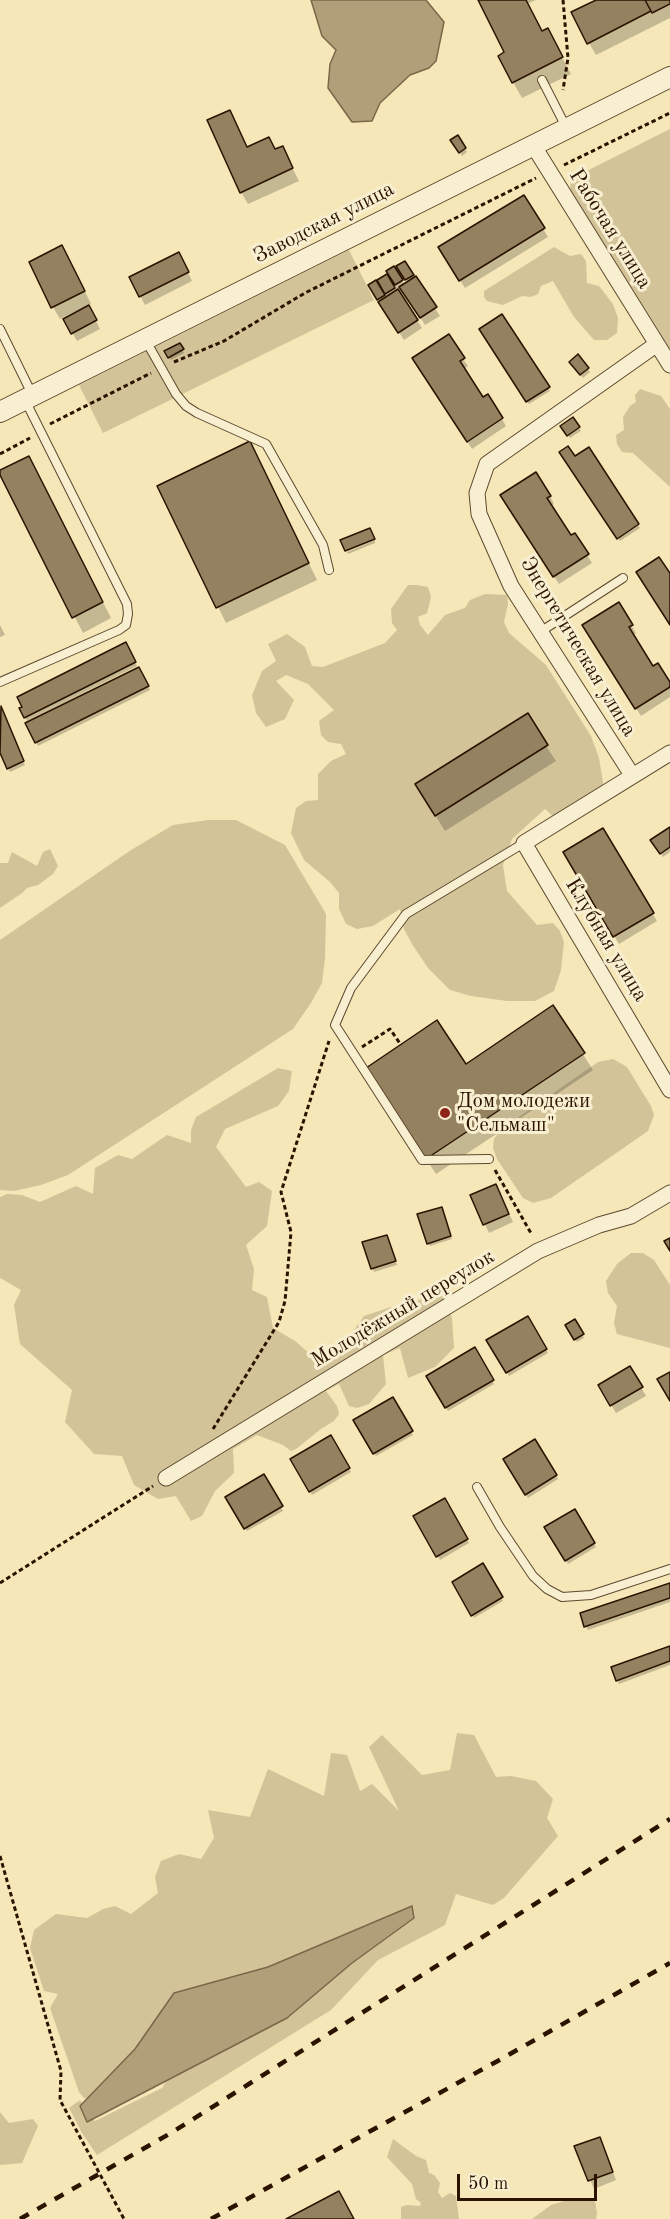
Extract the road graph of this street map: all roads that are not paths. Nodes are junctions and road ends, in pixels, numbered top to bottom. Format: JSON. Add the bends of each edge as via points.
{"nodes":[{"id":1,"x":670,"y":77,"type":"edge"},
{"id":2,"x":542,"y":80,"type":"dead end"},
{"id":3,"x":562,"y":120,"type":"junction"},
{"id":4,"x":533,"y":145,"type":"junction"},
{"id":5,"x":0,"y":329,"type":"edge"},
{"id":6,"x":146,"y":339,"type":"junction"},
{"id":7,"x":657,"y":344,"type":"junction"},
{"id":8,"x":670,"y":365,"type":"edge"},
{"id":9,"x":29,"y":398,"type":"junction"},
{"id":10,"x":0,"y":412,"type":"edge"},
{"id":11,"x":329,"y":570,"type":"dead end"},
{"id":12,"x":623,"y":578,"type":"dead end"},
{"id":13,"x":540,"y":632,"type":"junction"},
{"id":14,"x":0,"y":682,"type":"edge"},
{"id":15,"x":670,"y":753,"type":"edge"},
{"id":16,"x":632,"y":775,"type":"junction"},
{"id":17,"x":524,"y":843,"type":"junction"},
{"id":18,"x":670,"y":1090,"type":"edge"},
{"id":19,"x":489,"y":1159,"type":"road end"},
{"id":20,"x":670,"y":1193,"type":"edge"},
{"id":21,"x":166,"y":1478,"type":"road end"},
{"id":22,"x":477,"y":1487,"type":"dead end"},
{"id":23,"x":670,"y":1569,"type":"edge"}],
"edges":[{"from":1,"to":3,"type":"street","name":"Заводская улица"},
{"from":2,"to":3,"type":"lane"},
{"from":3,"to":4,"type":"street","name":"Заводская улица"},
{"from":4,"to":6,"type":"street","name":"Заводская улица"},
{"from":4,"to":7,"type":"street","name":"Рабочая улица"},
{"from":5,"to":9,"type":"lane"},
{"from":6,"to":9,"type":"street","name":"Заводская улица"},
{"from":6,"to":11,"type":"lane","via":[[186,406],[266,444],[323,545]]},
{"from":7,"to":8,"type":"street","name":"Рабочая улица"},
{"from":7,"to":13,"type":"street","name":"Энергетическая улица","via":[[487,464],[481,478],[477,493],[479,514],[511,586]]},
{"from":9,"to":10,"type":"street","name":"Заводская улица"},
{"from":9,"to":14,"type":"lane","via":[[41,431],[127,604],[128,614],[126,625],[119,630]]},
{"from":12,"to":13,"type":"lane"},
{"from":13,"to":16,"type":"street","name":"Энергетическая улица"},
{"from":15,"to":16,"type":"street"},
{"from":16,"to":17,"type":"street"},
{"from":17,"to":18,"type":"street","name":"Клубная улица"},
{"from":17,"to":19,"type":"lane","via":[[406,914],[351,987],[335,1025],[423,1160]]},
{"from":20,"to":21,"type":"street","name":"Молодёжный переулок","via":[[631,1216],[538,1251]]},
{"from":22,"to":23,"type":"lane","via":[[533,1576],[562,1597],[591,1595]]}]}
